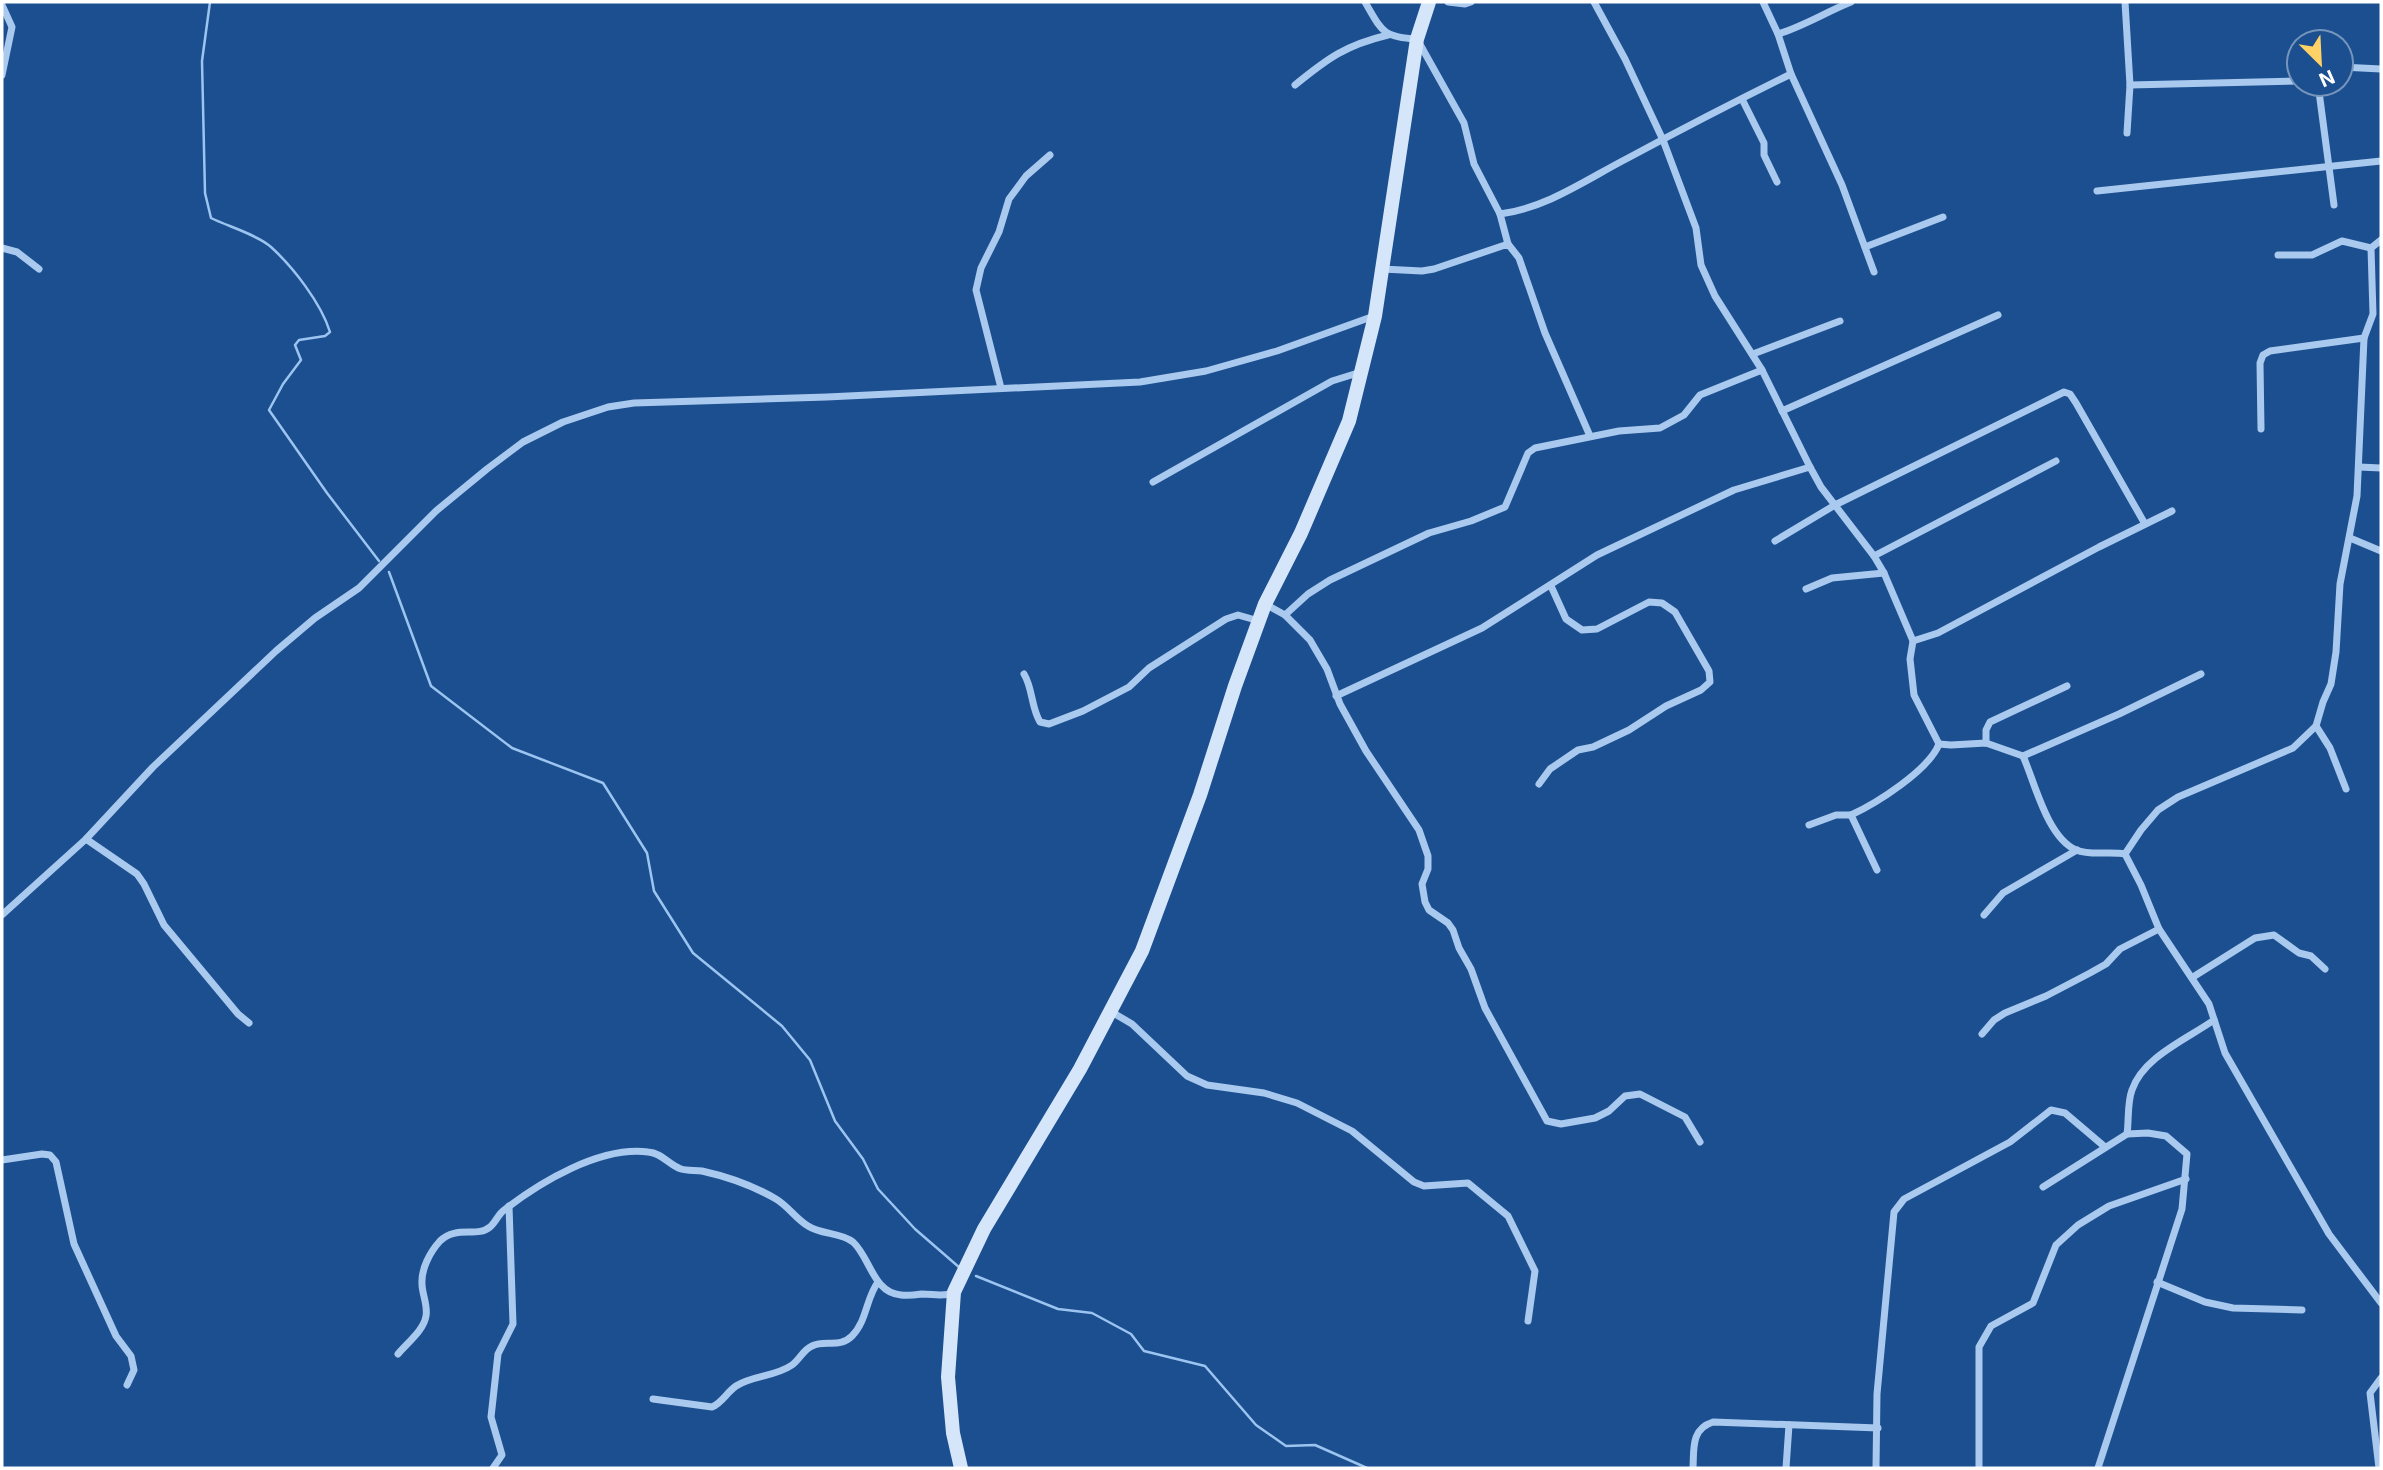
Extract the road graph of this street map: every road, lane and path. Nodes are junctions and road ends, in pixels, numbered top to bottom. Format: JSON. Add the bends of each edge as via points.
{"nodes":[{"id":1,"x":1364,"y":2,"type":"edge"},
{"id":2,"x":1429,"y":2,"type":"edge"},
{"id":3,"x":1448,"y":2,"type":"edge"},
{"id":4,"x":1471,"y":2,"type":"edge"},
{"id":5,"x":1594,"y":2,"type":"edge"},
{"id":6,"x":1763,"y":2,"type":"edge"},
{"id":7,"x":1851,"y":2,"type":"edge"},
{"id":8,"x":2125,"y":2,"type":"edge"},
{"id":9,"x":2,"y":5,"type":"edge"},
{"id":10,"x":1778,"y":34,"type":"junction"},
{"id":11,"x":1388,"y":35,"type":"junction"},
{"id":12,"x":1417,"y":39,"type":"junction"},
{"id":13,"x":2355,"y":68,"type":"edge"},
{"id":14,"x":2381,"y":69,"type":"edge"},
{"id":15,"x":1791,"y":74,"type":"junction"},
{"id":16,"x":2,"y":75,"type":"edge"},
{"id":17,"x":2285,"y":81,"type":"edge"},
{"id":18,"x":1295,"y":85,"type":"dead end"},
{"id":19,"x":2130,"y":85,"type":"junction"},
{"id":20,"x":2320,"y":98,"type":"edge"},
{"id":21,"x":1742,"y":99,"type":"junction"},
{"id":22,"x":2127,"y":133,"type":"dead end"},
{"id":23,"x":1662,"y":140,"type":"junction"},
{"id":24,"x":1049,"y":155,"type":"dead end"},
{"id":25,"x":2381,"y":161,"type":"edge"},
{"id":26,"x":2328,"y":165,"type":"junction"},
{"id":27,"x":1777,"y":182,"type":"dead end"},
{"id":28,"x":2097,"y":191,"type":"dead end"},
{"id":29,"x":2334,"y":205,"type":"dead end"},
{"id":30,"x":1500,"y":214,"type":"junction"},
{"id":31,"x":1944,"y":217,"type":"dead end"},
{"id":32,"x":2381,"y":240,"type":"edge"},
{"id":33,"x":1508,"y":244,"type":"junction"},
{"id":34,"x":2,"y":247,"type":"edge"},
{"id":35,"x":1864,"y":247,"type":"junction"},
{"id":36,"x":2371,"y":248,"type":"junction"},
{"id":37,"x":2278,"y":255,"type":"dead end"},
{"id":38,"x":1382,"y":269,"type":"junction"},
{"id":39,"x":39,"y":270,"type":"dead end"},
{"id":40,"x":1874,"y":272,"type":"dead end"},
{"id":41,"x":2381,"y":301,"type":"edge"},
{"id":42,"x":2372,"y":302,"type":"junction"},
{"id":43,"x":1998,"y":315,"type":"dead end"},
{"id":44,"x":1375,"y":316,"type":"junction"},
{"id":45,"x":1840,"y":321,"type":"dead end"},
{"id":46,"x":2364,"y":338,"type":"junction"},
{"id":47,"x":1753,"y":354,"type":"junction"},
{"id":48,"x":1762,"y":370,"type":"junction"},
{"id":49,"x":1362,"y":372,"type":"junction"},
{"id":50,"x":1001,"y":388,"type":"junction"},
{"id":51,"x":1782,"y":411,"type":"junction"},
{"id":52,"x":2261,"y":429,"type":"dead end"},
{"id":53,"x":1590,"y":436,"type":"junction"},
{"id":54,"x":2056,"y":461,"type":"dead end"},
{"id":55,"x":1810,"y":467,"type":"junction"},
{"id":56,"x":2359,"y":467,"type":"junction"},
{"id":57,"x":2381,"y":468,"type":"edge"},
{"id":58,"x":1153,"y":482,"type":"dead end"},
{"id":59,"x":1835,"y":505,"type":"junction"},
{"id":60,"x":2172,"y":511,"type":"dead end"},
{"id":61,"x":2145,"y":524,"type":"junction"},
{"id":62,"x":2350,"y":538,"type":"junction"},
{"id":63,"x":1775,"y":541,"type":"dead end"},
{"id":64,"x":2381,"y":551,"type":"edge"},
{"id":65,"x":1874,"y":556,"type":"junction"},
{"id":66,"x":1884,"y":573,"type":"junction"},
{"id":67,"x":1551,"y":586,"type":"junction"},
{"id":68,"x":1806,"y":589,"type":"dead end"},
{"id":69,"x":1265,"y":604,"type":"junction"},
{"id":70,"x":1285,"y":615,"type":"junction"},
{"id":71,"x":1259,"y":621,"type":"junction"},
{"id":72,"x":1913,"y":641,"type":"junction"},
{"id":73,"x":1024,"y":674,"type":"dead end"},
{"id":74,"x":2201,"y":674,"type":"dead end"},
{"id":75,"x":2067,"y":686,"type":"dead end"},
{"id":76,"x":1336,"y":696,"type":"junction"},
{"id":77,"x":2316,"y":726,"type":"junction"},
{"id":78,"x":1986,"y":743,"type":"junction"},
{"id":79,"x":1939,"y":744,"type":"junction"},
{"id":80,"x":2023,"y":756,"type":"junction"},
{"id":81,"x":1539,"y":784,"type":"dead end"},
{"id":82,"x":2346,"y":789,"type":"dead end"},
{"id":83,"x":1851,"y":815,"type":"junction"},
{"id":84,"x":1809,"y":825,"type":"dead end"},
{"id":85,"x":86,"y":839,"type":"junction"},
{"id":86,"x":2077,"y":850,"type":"junction"},
{"id":87,"x":2125,"y":854,"type":"junction"},
{"id":88,"x":1877,"y":870,"type":"dead end"},
{"id":89,"x":2,"y":915,"type":"edge"},
{"id":90,"x":1984,"y":915,"type":"dead end"},
{"id":91,"x":2159,"y":929,"type":"junction"},
{"id":92,"x":2325,"y":969,"type":"dead end"},
{"id":93,"x":2193,"y":977,"type":"junction"},
{"id":94,"x":1109,"y":1010,"type":"junction"},
{"id":95,"x":2214,"y":1020,"type":"junction"},
{"id":96,"x":249,"y":1023,"type":"dead end"},
{"id":97,"x":1982,"y":1034,"type":"dead end"},
{"id":98,"x":2127,"y":1134,"type":"junction"},
{"id":99,"x":1700,"y":1142,"type":"dead end"},
{"id":100,"x":2105,"y":1147,"type":"junction"},
{"id":101,"x":2,"y":1160,"type":"edge"},
{"id":102,"x":2186,"y":1179,"type":"junction"},
{"id":103,"x":2043,"y":1187,"type":"dead end"},
{"id":104,"x":509,"y":1206,"type":"junction"},
{"id":105,"x":878,"y":1282,"type":"junction"},
{"id":106,"x":2157,"y":1282,"type":"junction"},
{"id":107,"x":2377,"y":1291,"type":"edge"},
{"id":108,"x":954,"y":1292,"type":"junction"},
{"id":109,"x":2381,"y":1303,"type":"edge"},
{"id":110,"x":2302,"y":1310,"type":"dead end"},
{"id":111,"x":1528,"y":1321,"type":"dead end"},
{"id":112,"x":398,"y":1354,"type":"dead end"},
{"id":113,"x":2381,"y":1378,"type":"edge"},
{"id":114,"x":127,"y":1385,"type":"dead end"},
{"id":115,"x":653,"y":1399,"type":"dead end"},
{"id":116,"x":1789,"y":1424,"type":"junction"},
{"id":117,"x":1878,"y":1428,"type":"junction"},
{"id":118,"x":494,"y":1468,"type":"edge"},
{"id":119,"x":961,"y":1468,"type":"edge"},
{"id":120,"x":1693,"y":1468,"type":"edge"},
{"id":121,"x":1786,"y":1468,"type":"edge"},
{"id":122,"x":1876,"y":1468,"type":"edge"},
{"id":123,"x":1979,"y":1468,"type":"edge"},
{"id":124,"x":2098,"y":1468,"type":"edge"},
{"id":125,"x":2379,"y":1468,"type":"edge"}],
"edges":[{"from":1,"to":11,"type":"street"},
{"from":2,"to":12,"type":"street"},
{"from":3,"to":4,"type":"street"},
{"from":5,"to":23,"type":"street"},
{"from":6,"to":10,"type":"street"},
{"from":7,"to":10,"type":"street","via":[[1804,27]]},
{"from":8,"to":19,"type":"street"},
{"from":9,"to":16,"type":"street","via":[[12,27]]},
{"from":10,"to":15,"type":"street"},
{"from":11,"to":12,"type":"street"},
{"from":11,"to":18,"type":"street","via":[[1357,43],[1328,58]]},
{"from":12,"to":30,"type":"street","via":[[1459,111],[1474,164]]},
{"from":12,"to":38,"type":"street"},
{"from":13,"to":14,"type":"street"},
{"from":15,"to":21,"type":"street"},
{"from":15,"to":35,"type":"street","via":[[1842,184]]},
{"from":17,"to":19,"type":"street"},
{"from":19,"to":22,"type":"street"},
{"from":20,"to":26,"type":"street"},
{"from":21,"to":23,"type":"street"},
{"from":21,"to":27,"type":"street"},
{"from":23,"to":30,"type":"street","via":[[1577,186],[1531,207]]},
{"from":23,"to":47,"type":"street","via":[[1696,228],[1701,265],[1715,296]]},
{"from":24,"to":50,"type":"street","via":[[1009,199],[976,290]]},
{"from":25,"to":26,"type":"street"},
{"from":26,"to":28,"type":"street"},
{"from":26,"to":29,"type":"street"},
{"from":30,"to":33,"type":"street"},
{"from":31,"to":35,"type":"street"},
{"from":32,"to":36,"type":"street"},
{"from":33,"to":38,"type":"street","via":[[1434,269]]},
{"from":33,"to":53,"type":"street","via":[[1519,258]]},
{"from":34,"to":39,"type":"street","via":[[17,252]]},
{"from":35,"to":40,"type":"street"},
{"from":36,"to":37,"type":"street","via":[[2342,241],[2312,255]]},
{"from":36,"to":42,"type":"street"},
{"from":38,"to":44,"type":"street"},
{"from":41,"to":42,"type":"street"},
{"from":42,"to":46,"type":"street","via":[[2373,314]]},
{"from":43,"to":51,"type":"street"},
{"from":44,"to":49,"type":"street"},
{"from":44,"to":50,"type":"street","via":[[1277,351],[1206,370],[1140,382]]},
{"from":45,"to":47,"type":"street"},
{"from":46,"to":52,"type":"street","via":[[2263,355]]},
{"from":46,"to":56,"type":"street"},
{"from":47,"to":48,"type":"street"},
{"from":48,"to":51,"type":"street"},
{"from":48,"to":53,"type":"street","via":[[1700,395],[1684,415],[1660,428]]},
{"from":49,"to":58,"type":"street","via":[[1332,381]]},
{"from":49,"to":69,"type":"street","via":[[1349,421]]},
{"from":50,"to":85,"type":"street","via":[[634,403],[563,422],[523,442],[436,511],[359,588],[276,651],[153,767]]},
{"from":51,"to":55,"type":"street"},
{"from":53,"to":70,"type":"street","via":[[1528,453],[1505,507],[1429,533],[1330,580]]},
{"from":54,"to":65,"type":"street"},
{"from":55,"to":59,"type":"street"},
{"from":55,"to":67,"type":"street","via":[[1734,490],[1597,555]]},
{"from":56,"to":57,"type":"street"},
{"from":56,"to":62,"type":"street"},
{"from":59,"to":61,"type":"street","via":[[2064,392],[2076,402]]},
{"from":59,"to":63,"type":"street"},
{"from":59,"to":65,"type":"street"},
{"from":60,"to":61,"type":"street"},
{"from":61,"to":72,"type":"street","via":[[1938,633]]},
{"from":62,"to":64,"type":"street"},
{"from":62,"to":77,"type":"street","via":[[2340,584],[2331,684]]},
{"from":65,"to":66,"type":"street"},
{"from":66,"to":68,"type":"street","via":[[1832,578]]},
{"from":66,"to":72,"type":"street"},
{"from":67,"to":76,"type":"street","via":[[1482,628]]},
{"from":67,"to":81,"type":"street","via":[[1566,619],[1582,630],[1597,629],[1649,602],[1662,603],[1675,612],[1709,671],[1710,682],[1629,730],[1577,750],[1550,769]]},
{"from":69,"to":70,"type":"street"},
{"from":69,"to":71,"type":"street"},
{"from":70,"to":76,"type":"street","via":[[1318,652]]},
{"from":71,"to":73,"type":"street","via":[[1238,615],[1226,619],[1149,668],[1129,687],[1049,724],[1040,722]]},
{"from":71,"to":94,"type":"street","via":[[1159,907],[1128,980]]},
{"from":72,"to":79,"type":"street","via":[[1914,695]]},
{"from":74,"to":80,"type":"street"},
{"from":75,"to":78,"type":"street","via":[[1990,722]]},
{"from":76,"to":99,"type":"street","via":[[1419,830],[1428,856],[1422,884],[1425,902],[1453,930],[1485,1008],[1547,1121],[1560,1124],[1595,1118],[1625,1096],[1640,1094],[1685,1117]]},
{"from":77,"to":82,"type":"street"},
{"from":77,"to":87,"type":"street","via":[[2293,748],[2158,810]]},
{"from":78,"to":79,"type":"street"},
{"from":78,"to":80,"type":"street"},
{"from":79,"to":83,"type":"street","via":[[1935,754],[1906,780]]},
{"from":80,"to":86,"type":"street","via":[[2054,829]]},
{"from":83,"to":84,"type":"street"},
{"from":83,"to":88,"type":"street"},
{"from":85,"to":89,"type":"street"},
{"from":85,"to":96,"type":"street","via":[[137,874],[164,925]]},
{"from":86,"to":87,"type":"street"},
{"from":86,"to":90,"type":"street","via":[[2003,894]]},
{"from":87,"to":91,"type":"street"},
{"from":91,"to":93,"type":"street"},
{"from":91,"to":97,"type":"street","via":[[2120,949],[2090,973],[2005,1013]]},
{"from":92,"to":93,"type":"street","via":[[2311,956],[2266,935]]},
{"from":93,"to":95,"type":"street"},
{"from":94,"to":108,"type":"street","via":[[984,1229]]},
{"from":94,"to":111,"type":"street","via":[[1132,1024],[1186,1076],[1207,1085],[1297,1103],[1352,1131],[1413,1182],[1473,1186],[1508,1216],[1532,1262],[1535,1282]]},
{"from":95,"to":98,"type":"street","via":[[2140,1074],[2131,1091]]},
{"from":95,"to":107,"type":"street","via":[[2225,1053],[2329,1234]]},
{"from":98,"to":100,"type":"street"},
{"from":98,"to":102,"type":"street","via":[[2166,1136],[2187,1154]]},
{"from":100,"to":103,"type":"street"},
{"from":100,"to":117,"type":"street","via":[[2065,1113],[2051,1110],[2010,1142],[1904,1199],[1894,1212],[1890,1234]]},
{"from":101,"to":114,"type":"street","via":[[42,1154],[56,1162],[74,1244],[116,1336],[131,1356],[134,1370]]},
{"from":102,"to":106,"type":"street","via":[[2182,1209]]},
{"from":102,"to":123,"type":"street","via":[[2109,1206],[2078,1225],[2056,1245],[2033,1303],[1990,1326],[1979,1347]]},
{"from":104,"to":105,"type":"street","via":[[576,1166],[603,1157],[649,1152],[680,1169],[754,1186],[780,1200],[809,1227],[844,1237],[859,1248]]},
{"from":104,"to":112,"type":"street","via":[[490,1227],[452,1233],[435,1247],[424,1266],[426,1316]]},
{"from":104,"to":118,"type":"street","via":[[513,1324],[497,1359],[491,1417],[502,1455]]},
{"from":105,"to":108,"type":"street","via":[[898,1296]]},
{"from":105,"to":115,"type":"street","via":[[861,1323],[845,1341],[808,1348],[793,1364],[734,1387],[712,1406]]},
{"from":106,"to":110,"type":"street","via":[[2224,1306]]},
{"from":106,"to":124,"type":"street"},
{"from":107,"to":109,"type":"street"},
{"from":108,"to":119,"type":"street","via":[[948,1377]]},
{"from":113,"to":125,"type":"street","via":[[2370,1393]]},
{"from":116,"to":117,"type":"street"},
{"from":116,"to":120,"type":"street","via":[[1705,1424],[1695,1437]]},
{"from":116,"to":121,"type":"street"},
{"from":117,"to":122,"type":"street"}]}
